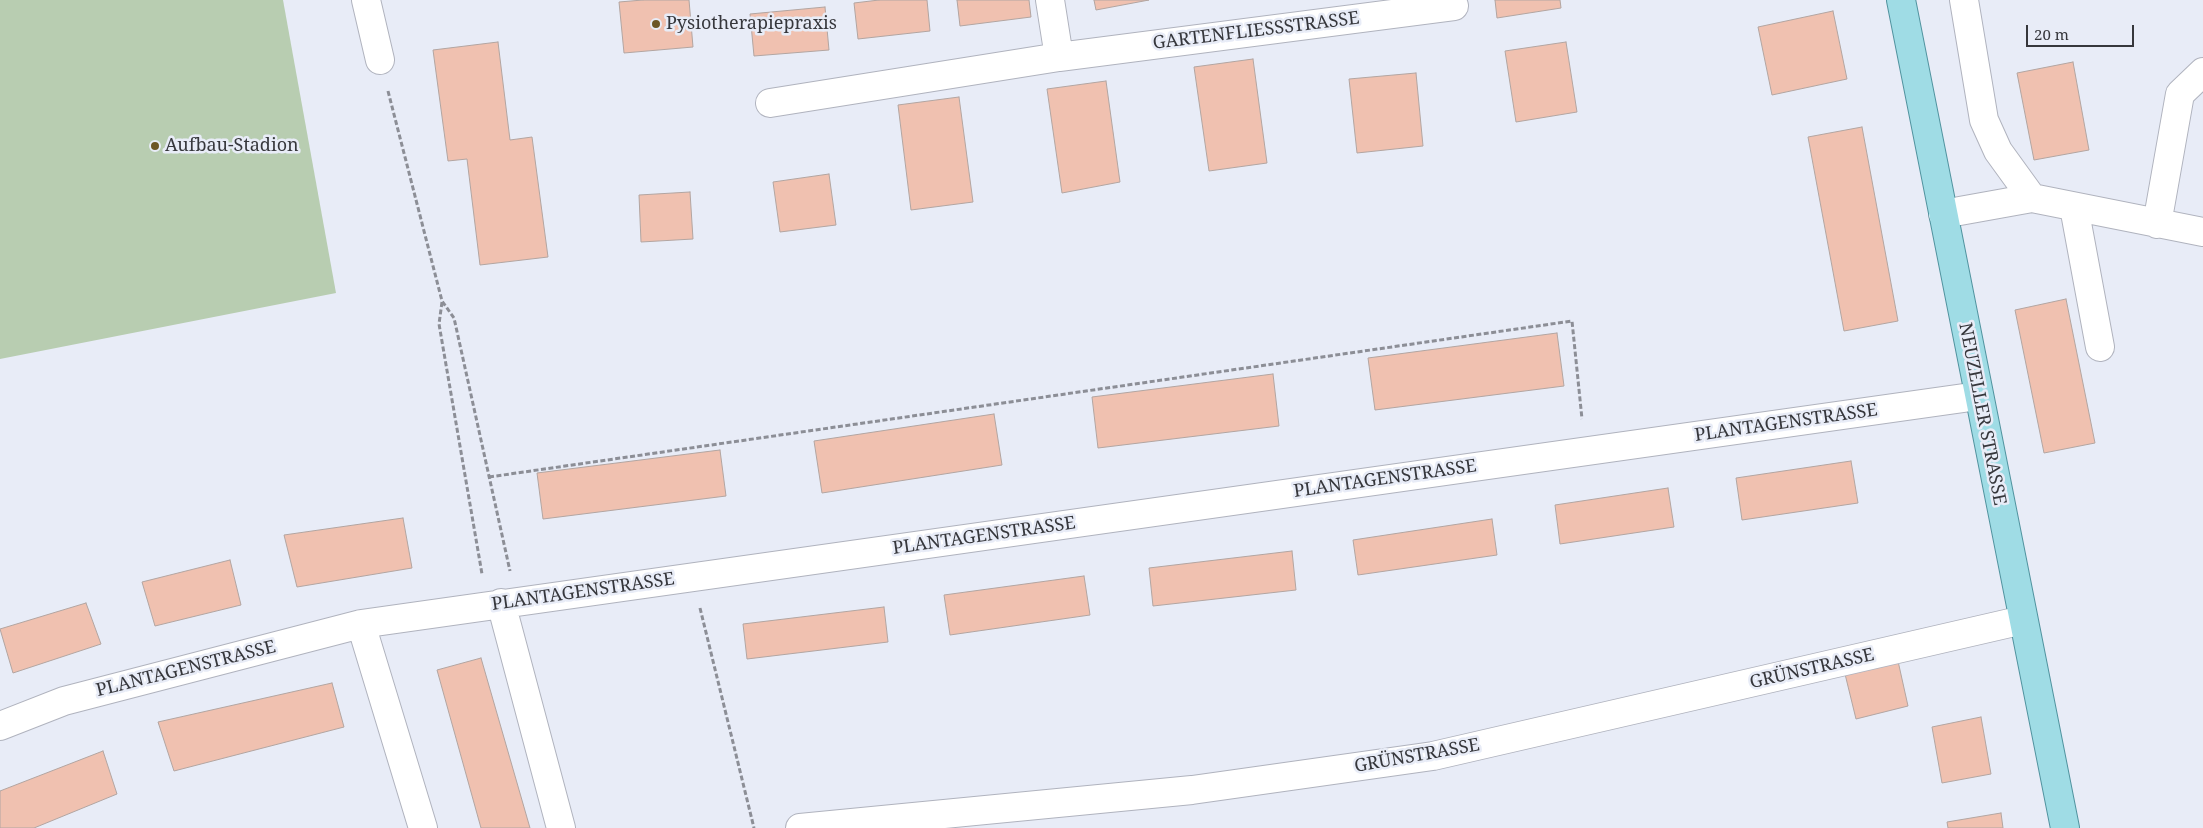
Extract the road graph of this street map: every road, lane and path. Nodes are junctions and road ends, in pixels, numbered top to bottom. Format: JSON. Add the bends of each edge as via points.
{"nodes":[{"id":1,"x":366,"y":0,"type":"edge"},
{"id":2,"x":1050,"y":0,"type":"edge"},
{"id":3,"x":1901,"y":0,"type":"edge"},
{"id":4,"x":1964,"y":0,"type":"edge"},
{"id":5,"x":1454,"y":6,"type":"dead end"},
{"id":6,"x":1059,"y":57,"type":"junction"},
{"id":7,"x":380,"y":60,"type":"joint"},
{"id":8,"x":2203,"y":72,"type":"edge"},
{"id":9,"x":770,"y":102,"type":"dead end"},
{"id":10,"x":2032,"y":198,"type":"junction"},
{"id":11,"x":2074,"y":207,"type":"junction"},
{"id":12,"x":1942,"y":214,"type":"junction"},
{"id":13,"x":2157,"y":224,"type":"junction"},
{"id":14,"x":2203,"y":232,"type":"edge"},
{"id":15,"x":442,"y":301,"type":"junction"},
{"id":16,"x":2100,"y":347,"type":"dead end"},
{"id":17,"x":1978,"y":396,"type":"junction"},
{"id":18,"x":1586,"y":451,"type":"junction"},
{"id":19,"x":489,"y":477,"type":"junction"},
{"id":20,"x":693,"y":576,"type":"junction"},
{"id":21,"x":502,"y":603,"type":"junction"},
{"id":22,"x":2023,"y":620,"type":"junction"},
{"id":23,"x":361,"y":624,"type":"junction"},
{"id":24,"x":0,"y":726,"type":"edge"},
{"id":25,"x":423,"y":828,"type":"edge"},
{"id":26,"x":561,"y":828,"type":"edge"},
{"id":27,"x":754,"y":828,"type":"edge"},
{"id":28,"x":800,"y":828,"type":"edge"},
{"id":29,"x":2065,"y":828,"type":"edge"}],
"edges":[{"from":1,"to":7,"type":"street"},
{"from":2,"to":6,"type":"street"},
{"from":3,"to":12,"type":"main road","name":"NEUZELLER STRASSE"},
{"from":4,"to":10,"type":"street","via":[[1984,120],[1998,151]]},
{"from":5,"to":6,"type":"street","name":"GARTENFLIESSSTRASSE"},
{"from":6,"to":9,"type":"street","name":"GARTENFLIESSSTRASSE"},
{"from":7,"to":15,"type":"path"},
{"from":8,"to":13,"type":"street","via":[[2180,94]]},
{"from":10,"to":11,"type":"street"},
{"from":10,"to":12,"type":"street"},
{"from":11,"to":13,"type":"street"},
{"from":11,"to":16,"type":"street"},
{"from":12,"to":17,"type":"main road","name":"NEUZELLER STRASSE"},
{"from":13,"to":14,"type":"street"},
{"from":15,"to":19,"type":"path","via":[[454,318]]},
{"from":15,"to":21,"type":"path","via":[[439,324]]},
{"from":17,"to":18,"type":"street","name":"PLANTAGENSTRASSE"},
{"from":17,"to":22,"type":"main road","name":"NEUZELLER STRASSE"},
{"from":18,"to":19,"type":"path","via":[[1572,321]]},
{"from":18,"to":20,"type":"street","name":"PLANTAGENSTRASSE"},
{"from":19,"to":21,"type":"path"},
{"from":20,"to":21,"type":"street","name":"PLANTAGENSTRASSE"},
{"from":20,"to":27,"type":"path"},
{"from":21,"to":23,"type":"street","name":"PLANTAGENSTRASSE"},
{"from":21,"to":26,"type":"street"},
{"from":22,"to":28,"type":"street","name":"GRÜNSTRASSE","via":[[1433,756],[1192,790]]},
{"from":22,"to":29,"type":"main road","name":"NEUZELLER STRASSE"},
{"from":23,"to":24,"type":"street","name":"PLANTAGENSTRASSE","via":[[64,700]]},
{"from":23,"to":25,"type":"street"}]}
